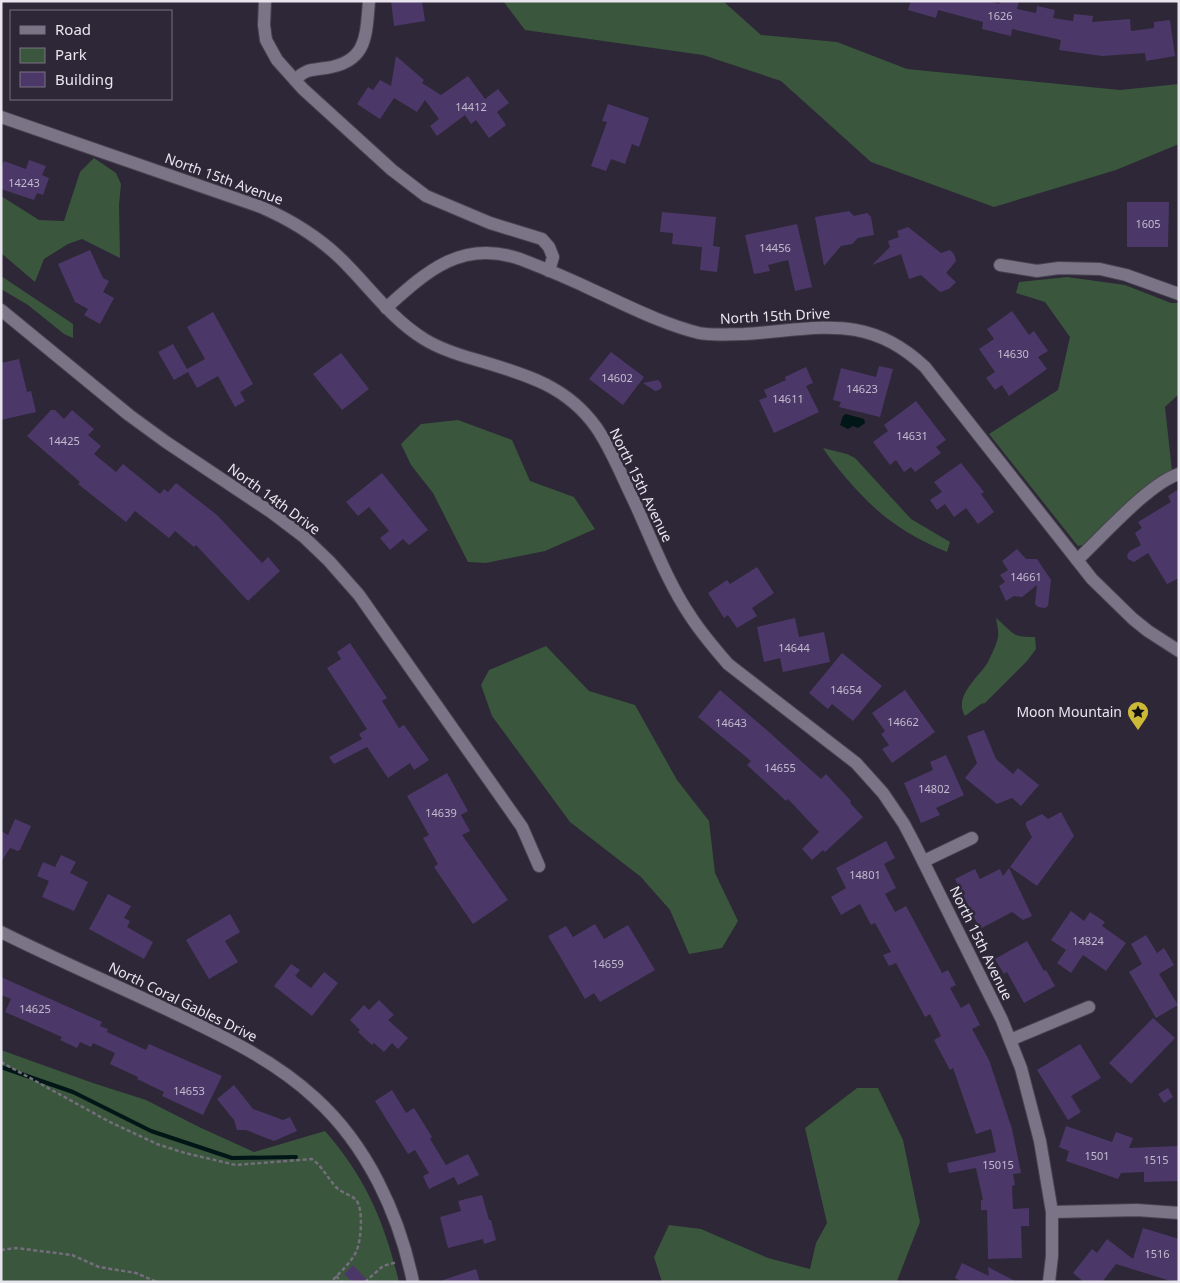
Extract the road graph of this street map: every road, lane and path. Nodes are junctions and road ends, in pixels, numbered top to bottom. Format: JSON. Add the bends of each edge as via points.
{"nodes":[{"id":1,"x":369,"y":1,"type":"edge"},
{"id":2,"x":266,"y":5,"type":"edge"},
{"id":3,"x":295,"y":80,"type":"junction"},
{"id":4,"x":1,"y":117,"type":"edge"},
{"id":5,"x":1000,"y":266,"type":"dead end"},
{"id":6,"x":550,"y":271,"type":"junction"},
{"id":7,"x":1179,"y":294,"type":"edge"},
{"id":8,"x":386,"y":308,"type":"junction"},
{"id":9,"x":1,"y":310,"type":"edge"},
{"id":10,"x":1179,"y":474,"type":"edge"},
{"id":11,"x":1077,"y":560,"type":"junction"},
{"id":12,"x":1179,"y":650,"type":"edge"},
{"id":13,"x":972,"y":838,"type":"dead end"},
{"id":14,"x":924,"y":861,"type":"junction"},
{"id":15,"x":539,"y":866,"type":"dead end"},
{"id":16,"x":1,"y":932,"type":"edge"},
{"id":17,"x":1089,"y":1008,"type":"dead end"},
{"id":18,"x":1010,"y":1040,"type":"junction"},
{"id":19,"x":1,"y":1062,"type":"edge"},
{"id":20,"x":1052,"y":1212,"type":"junction"},
{"id":21,"x":1179,"y":1212,"type":"edge"},
{"id":22,"x":1,"y":1250,"type":"edge"},
{"id":23,"x":408,"y":1258,"type":"junction"},
{"id":24,"x":336,"y":1276,"type":"junction"},
{"id":25,"x":157,"y":1282,"type":"edge"},
{"id":26,"x":331,"y":1282,"type":"edge"},
{"id":27,"x":342,"y":1282,"type":"edge"},
{"id":28,"x":365,"y":1282,"type":"edge"},
{"id":29,"x":413,"y":1282,"type":"edge"},
{"id":30,"x":1049,"y":1282,"type":"edge"}],
"edges":[{"from":1,"to":3,"type":"street","via":[[361,50],[352,60],[341,66],[304,71]]},
{"from":2,"to":3,"type":"street","via":[[266,40],[272,53]]},
{"from":3,"to":6,"type":"street","via":[[392,170],[426,196],[490,223],[542,239],[553,257]]},
{"from":4,"to":8,"type":"street","name":"North 15th Avenue","via":[[284,217],[313,234],[340,258]]},
{"from":5,"to":7,"type":"street","via":[[1037,271],[1100,269]]},
{"from":6,"to":8,"type":"street","name":"North 15th Drive","via":[[505,254],[492,252],[458,256],[422,276]]},
{"from":6,"to":11,"type":"street","name":"North 15th Drive","via":[[670,324],[700,333],[775,332],[828,326],[858,329],[894,343],[925,367]]},
{"from":8,"to":14,"type":"street","name":"North 15th Avenue","via":[[400,322],[439,347],[527,375],[554,388],[576,404],[605,441],[671,583],[712,645],[728,664],[856,763],[892,805]]},
{"from":9,"to":15,"type":"street","name":"North 14th Drive","via":[[129,415],[293,528],[329,561],[359,595],[522,827]]},
{"from":10,"to":11,"type":"street","via":[[1150,491]]},
{"from":11,"to":12,"type":"street","name":"North 15th Drive","via":[[1117,606]]},
{"from":13,"to":14,"type":"street"},
{"from":14,"to":18,"type":"street","name":"North 15th Avenue"},
{"from":16,"to":23,"type":"street","name":"North Coral Gables Drive","via":[[243,1046],[289,1076],[342,1126],[360,1152],[397,1224]]},
{"from":17,"to":18,"type":"street"},
{"from":18,"to":20,"type":"street","name":"North 15th Avenue","via":[[1032,1106]]},
{"from":19,"to":24,"type":"path","via":[[108,1121],[185,1153],[236,1166],[312,1159],[322,1166],[340,1192],[356,1199],[362,1211],[357,1251]]},
{"from":20,"to":21,"type":"street"},
{"from":20,"to":30,"type":"street","name":"North 15th Avenue"},
{"from":22,"to":25,"type":"path","via":[[16,1248],[72,1255],[99,1267]]},
{"from":23,"to":28,"type":"path","via":[[383,1266]]},
{"from":23,"to":29,"type":"street","name":"North Coral Gables Drive"},
{"from":24,"to":26,"type":"path"},
{"from":24,"to":27,"type":"path"}]}
